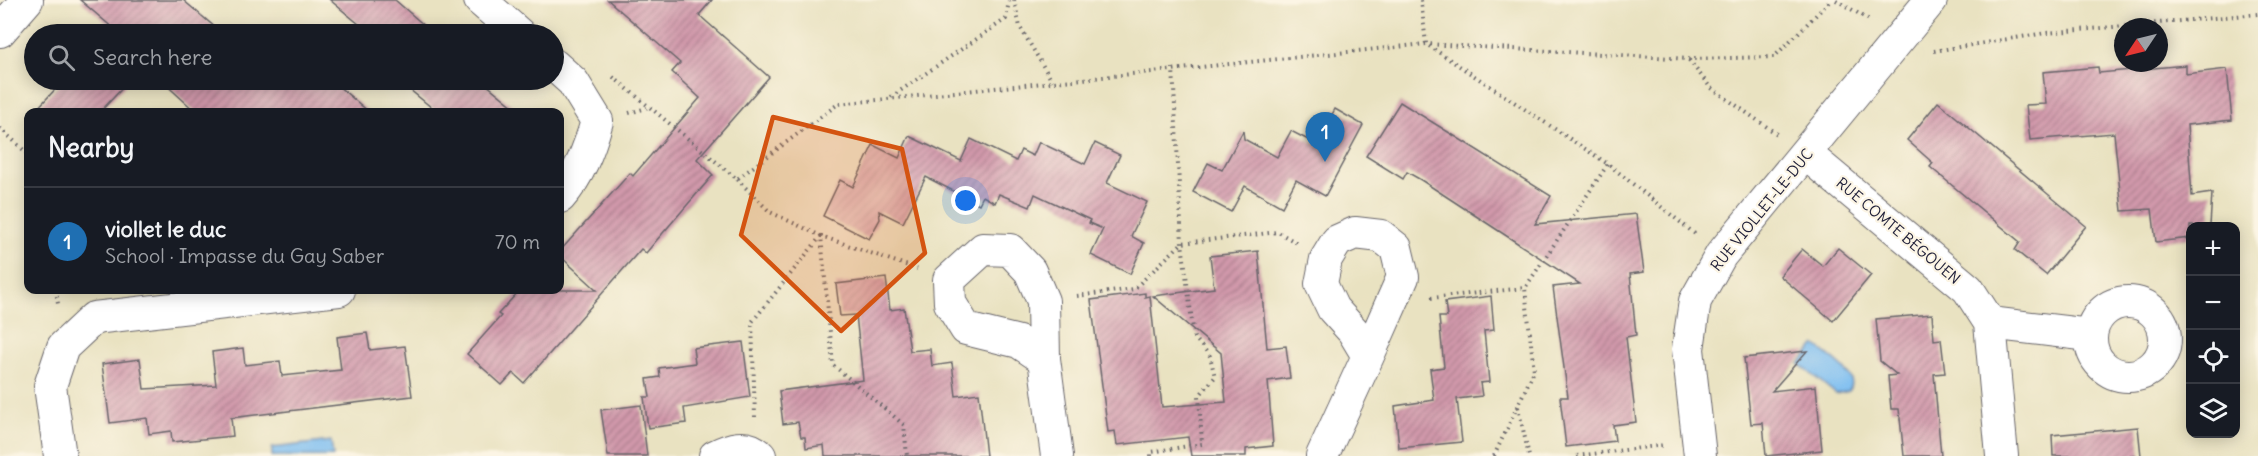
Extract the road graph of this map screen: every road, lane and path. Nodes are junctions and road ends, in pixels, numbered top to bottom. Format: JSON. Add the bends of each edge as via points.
{"nodes":[{"id":1,"x":27,"y":0,"type":"edge"},
{"id":2,"x":480,"y":0,"type":"edge"},
{"id":3,"x":1009,"y":0,"type":"edge"},
{"id":4,"x":1014,"y":0,"type":"edge"},
{"id":5,"x":1421,"y":0,"type":"edge"},
{"id":6,"x":1831,"y":0,"type":"edge"},
{"id":7,"x":1836,"y":0,"type":"edge"},
{"id":8,"x":1931,"y":0,"type":"edge"},
{"id":9,"x":2258,"y":14,"type":"edge"},
{"id":10,"x":508,"y":24,"type":"edge"},
{"id":11,"x":1880,"y":26,"type":"dead end"},
{"id":12,"x":0,"y":31,"type":"edge"},
{"id":13,"x":1426,"y":44,"type":"junction"},
{"id":14,"x":1929,"y":51,"type":"dead end"},
{"id":15,"x":1689,"y":59,"type":"junction"},
{"id":16,"x":1173,"y":68,"type":"junction"},
{"id":17,"x":604,"y":69,"type":"dead end"},
{"id":18,"x":564,"y":74,"type":"edge"},
{"id":19,"x":1052,"y":81,"type":"junction"},
{"id":20,"x":889,"y":98,"type":"junction"},
{"id":21,"x":0,"y":128,"type":"edge"},
{"id":22,"x":24,"y":150,"type":"edge"},
{"id":23,"x":1806,"y":154,"type":"junction"},
{"id":24,"x":1608,"y":164,"type":"junction"},
{"id":25,"x":737,"y":179,"type":"junction"},
{"id":26,"x":564,"y":192,"type":"edge"},
{"id":27,"x":821,"y":236,"type":"junction"},
{"id":28,"x":1704,"y":240,"type":"dead end"},
{"id":29,"x":1182,"y":243,"type":"junction"},
{"id":30,"x":1326,"y":259,"type":"junction"},
{"id":31,"x":949,"y":280,"type":"junction"},
{"id":32,"x":1525,"y":288,"type":"junction"},
{"id":33,"x":304,"y":294,"type":"edge"},
{"id":34,"x":1043,"y":301,"type":"junction"},
{"id":35,"x":1392,"y":302,"type":"junction"},
{"id":36,"x":1990,"y":323,"type":"junction"},
{"id":37,"x":2090,"y":335,"type":"dead end"},
{"id":38,"x":1368,"y":356,"type":"junction"},
{"id":39,"x":1044,"y":359,"type":"junction"},
{"id":40,"x":1518,"y":406,"type":"junction"},
{"id":41,"x":1699,"y":448,"type":"edge"},
{"id":42,"x":758,"y":454,"type":"edge"},
{"id":43,"x":60,"y":456,"type":"edge"},
{"id":44,"x":715,"y":456,"type":"edge"},
{"id":45,"x":908,"y":456,"type":"edge"},
{"id":46,"x":1057,"y":456,"type":"edge"},
{"id":47,"x":1151,"y":456,"type":"edge"},
{"id":48,"x":1322,"y":456,"type":"edge"},
{"id":49,"x":1494,"y":456,"type":"edge"},
{"id":50,"x":1529,"y":456,"type":"edge"},
{"id":51,"x":1577,"y":456,"type":"edge"},
{"id":52,"x":2002,"y":456,"type":"edge"}],
"edges":[{"from":1,"to":12,"type":"street"},
{"from":2,"to":10,"type":"street"},
{"from":3,"to":20,"type":"path","via":[[1006,19]]},
{"from":4,"to":19,"type":"path","via":[[1020,27]]},
{"from":5,"to":13,"type":"path"},
{"from":6,"to":15,"type":"path","via":[[1774,57]]},
{"from":7,"to":11,"type":"path"},
{"from":8,"to":23,"type":"street","name":"RUE VIOLLET-LE-DUC"},
{"from":9,"to":14,"type":"path","via":[[2046,33]]},
{"from":13,"to":15,"type":"path"},
{"from":13,"to":16,"type":"path"},
{"from":13,"to":24,"type":"path"},
{"from":15,"to":23,"type":"path","via":[[1710,87]]},
{"from":16,"to":19,"type":"path"},
{"from":16,"to":29,"type":"path"},
{"from":17,"to":25,"type":"path"},
{"from":18,"to":26,"type":"street","via":[[597,122],[589,151]]},
{"from":19,"to":20,"type":"path"},
{"from":20,"to":25,"type":"path","via":[[838,104]]},
{"from":21,"to":22,"type":"path"},
{"from":23,"to":36,"type":"street","name":"RUE COMTE BÉGOUEN","via":[[1968,289]]},
{"from":23,"to":41,"type":"street","name":"RUE VIOLLET-LE-DUC","via":[[1721,255],[1695,301],[1688,349]]},
{"from":24,"to":28,"type":"path"},
{"from":24,"to":32,"type":"path"},
{"from":25,"to":27,"type":"path","via":[[770,212]]},
{"from":27,"to":31,"type":"path"},
{"from":27,"to":42,"type":"path","via":[[752,322]]},
{"from":27,"to":45,"type":"path","via":[[833,365],[904,425]]},
{"from":29,"to":30,"type":"path","via":[[1278,232]]},
{"from":29,"to":34,"type":"path","via":[[1134,289]]},
{"from":29,"to":47,"type":"path","via":[[1194,337],[1210,356],[1215,377],[1198,396],[1202,444],[1151,452]]},
{"from":30,"to":35,"type":"street","via":[[1337,242],[1355,233],[1381,236],[1396,248],[1403,277]]},
{"from":30,"to":38,"type":"street","via":[[1321,284],[1333,309]]},
{"from":31,"to":34,"type":"street","via":[[983,249],[1010,250],[1030,271]]},
{"from":31,"to":39,"type":"street","via":[[950,303],[966,329],[1019,342]]},
{"from":32,"to":35,"type":"path"},
{"from":32,"to":40,"type":"path","via":[[1534,371]]},
{"from":33,"to":43,"type":"street","via":[[94,318],[63,347],[50,386]]},
{"from":34,"to":39,"type":"street"},
{"from":35,"to":38,"type":"street"},
{"from":36,"to":37,"type":"street"},
{"from":36,"to":52,"type":"street","name":"RUE COMTE BÉGOUEN"},
{"from":38,"to":48,"type":"street"},
{"from":39,"to":46,"type":"street"},
{"from":40,"to":49,"type":"path"},
{"from":40,"to":50,"type":"path"},
{"from":41,"to":51,"type":"path"},
{"from":42,"to":44,"type":"street","via":[[734,447]]}]}
